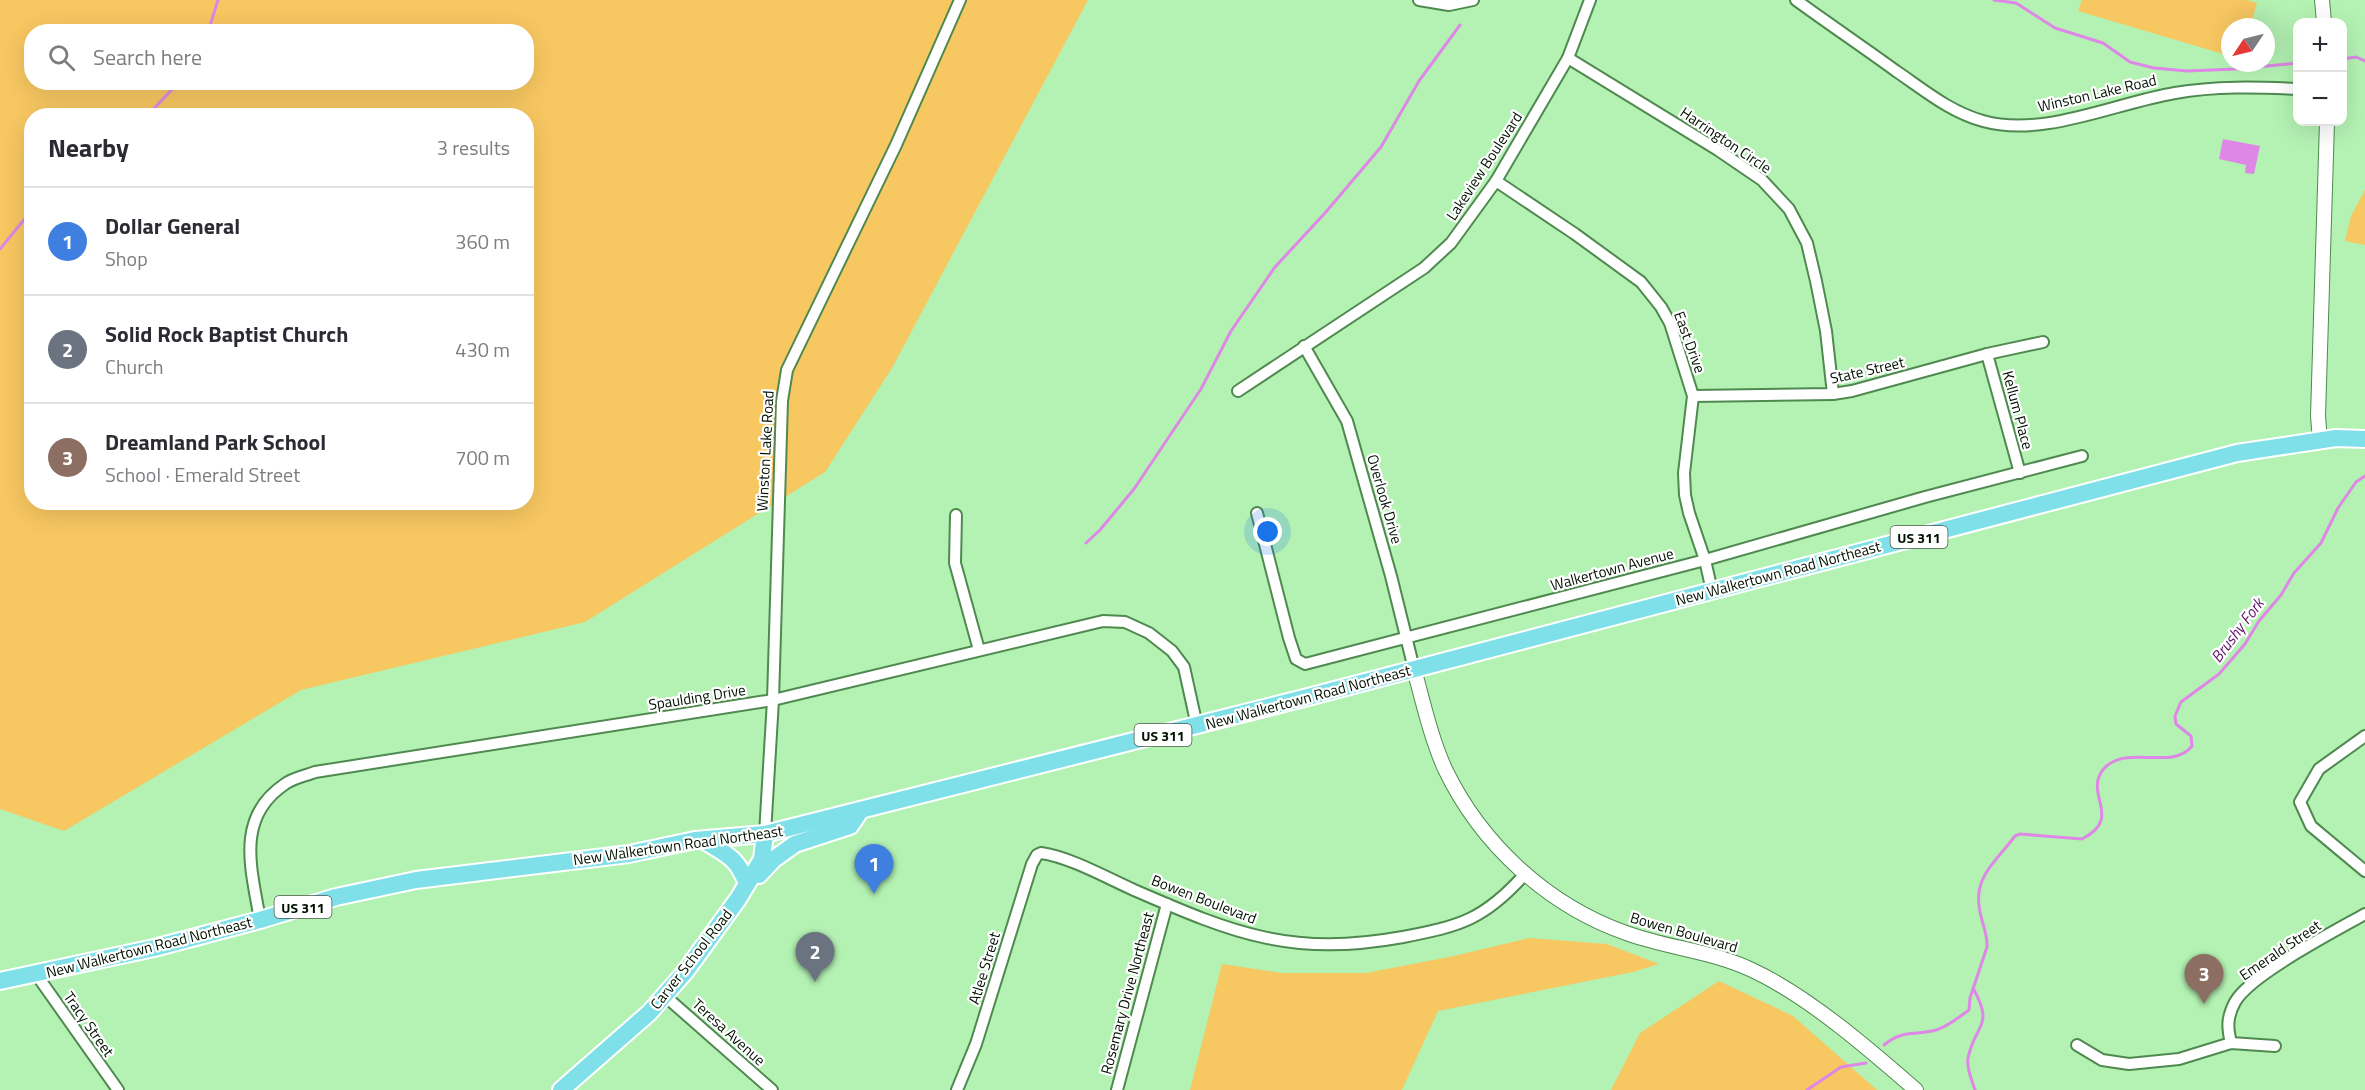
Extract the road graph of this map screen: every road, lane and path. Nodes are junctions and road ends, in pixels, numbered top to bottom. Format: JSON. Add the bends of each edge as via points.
{"nodes":[{"id":1,"x":960,"y":0,"type":"edge"},
{"id":2,"x":1419,"y":0,"type":"edge"},
{"id":3,"x":1473,"y":0,"type":"edge"},
{"id":4,"x":1590,"y":0,"type":"edge"},
{"id":5,"x":1796,"y":0,"type":"edge"},
{"id":6,"x":2322,"y":0,"type":"edge"},
{"id":7,"x":2324,"y":18,"type":"edge"},
{"id":8,"x":1568,"y":58,"type":"junction"},
{"id":9,"x":2293,"y":89,"type":"edge"},
{"id":10,"x":2326,"y":126,"type":"edge"},
{"id":11,"x":1496,"y":181,"type":"junction"},
{"id":12,"x":2043,"y":342,"type":"dead end"},
{"id":13,"x":1304,"y":346,"type":"junction"},
{"id":14,"x":1987,"y":354,"type":"junction"},
{"id":15,"x":1238,"y":391,"type":"dead end"},
{"id":16,"x":1833,"y":394,"type":"junction"},
{"id":17,"x":1693,"y":396,"type":"junction"},
{"id":18,"x":2365,"y":439,"type":"edge"},
{"id":19,"x":2320,"y":441,"type":"junction"},
{"id":20,"x":2082,"y":456,"type":"dead end"},
{"id":21,"x":2020,"y":473,"type":"junction"},
{"id":22,"x":1257,"y":513,"type":"dead end"},
{"id":23,"x":956,"y":515,"type":"dead end"},
{"id":24,"x":1705,"y":560,"type":"junction"},
{"id":25,"x":1712,"y":591,"type":"junction"},
{"id":26,"x":1406,"y":638,"type":"junction"},
{"id":27,"x":979,"y":650,"type":"junction"},
{"id":28,"x":1414,"y":669,"type":"junction"},
{"id":29,"x":773,"y":700,"type":"junction"},
{"id":30,"x":1197,"y":726,"type":"junction"},
{"id":31,"x":2365,"y":736,"type":"edge"},
{"id":32,"x":861,"y":810,"type":"junction"},
{"id":33,"x":765,"y":834,"type":"junction"},
{"id":34,"x":703,"y":840,"type":"junction"},
{"id":35,"x":1037,"y":855,"type":"joint"},
{"id":36,"x":2365,"y":871,"type":"edge"},
{"id":37,"x":1525,"y":874,"type":"junction"},
{"id":38,"x":747,"y":884,"type":"junction"},
{"id":39,"x":1167,"y":904,"type":"junction"},
{"id":40,"x":2365,"y":914,"type":"edge"},
{"id":41,"x":260,"y":920,"type":"junction"},
{"id":42,"x":36,"y":975,"type":"junction"},
{"id":43,"x":0,"y":981,"type":"edge"},
{"id":44,"x":665,"y":996,"type":"junction"},
{"id":45,"x":2231,"y":1042,"type":"junction"},
{"id":46,"x":2077,"y":1045,"type":"dead end"},
{"id":47,"x":2276,"y":1046,"type":"dead end"},
{"id":48,"x":118,"y":1090,"type":"edge"},
{"id":49,"x":561,"y":1090,"type":"edge"},
{"id":50,"x":771,"y":1090,"type":"edge"},
{"id":51,"x":957,"y":1090,"type":"edge"},
{"id":52,"x":1117,"y":1090,"type":"edge"},
{"id":53,"x":1916,"y":1090,"type":"edge"}],
"edges":[{"from":1,"to":29,"type":"street","name":"Winston Lake Road","via":[[896,144],[787,370],[782,401]]},
{"from":2,"to":3,"type":"street","via":[[1449,5]]},
{"from":4,"to":8,"type":"street","name":"Lakeview Boulevard"},
{"from":5,"to":9,"type":"street","name":"Winston Lake Road","via":[[1935,98],[1967,116],[1998,124],[2048,123],[2199,89]]},
{"from":6,"to":7,"type":"street"},
{"from":8,"to":11,"type":"street","name":"Lakeview Boulevard"},
{"from":8,"to":16,"type":"street","name":"Harrington Circle","via":[[1718,150],[1762,180],[1789,208],[1807,243],[1814,271]]},
{"from":10,"to":19,"type":"street"},
{"from":11,"to":13,"type":"street","name":"Lakeview Boulevard","via":[[1451,243],[1424,268]]},
{"from":11,"to":17,"type":"street","name":"East Drive","via":[[1613,260],[1650,292],[1677,340]]},
{"from":12,"to":14,"type":"street","name":"State Street"},
{"from":13,"to":15,"type":"street","name":"Lakeview Boulevard"},
{"from":13,"to":26,"type":"street","name":"Overlook Drive","via":[[1347,421]]},
{"from":14,"to":16,"type":"street","name":"State Street"},
{"from":14,"to":21,"type":"street","name":"Kellum Place"},
{"from":16,"to":17,"type":"street","name":"State Street"},
{"from":17,"to":24,"type":"street","name":"East Drive","via":[[1685,495]]},
{"from":18,"to":19,"type":"main road","name":"New Walkertown Road Northeast","number":"US 311"},
{"from":19,"to":25,"type":"main road","name":"New Walkertown Road Northeast","number":"US 311","via":[[2237,453]]},
{"from":20,"to":21,"type":"street","name":"Walkertown Avenue"},
{"from":21,"to":24,"type":"street","name":"Walkertown Avenue"},
{"from":22,"to":26,"type":"street","name":"Walkertown Avenue","via":[[1289,638],[1300,663],[1309,664]]},
{"from":23,"to":27,"type":"street","via":[[955,563]]},
{"from":24,"to":25,"type":"street","name":"East Drive"},
{"from":24,"to":26,"type":"street","name":"Walkertown Avenue"},
{"from":25,"to":28,"type":"main road","name":"New Walkertown Road Northeast","number":"US 311"},
{"from":26,"to":28,"type":"street","name":"Overlook Drive"},
{"from":27,"to":29,"type":"street","name":"Spaulding Drive"},
{"from":27,"to":30,"type":"street","name":"Spaulding Drive","via":[[1103,621],[1125,622],[1149,633],[1172,651],[1184,667]]},
{"from":28,"to":30,"type":"main road","name":"New Walkertown Road Northeast","number":"US 311"},
{"from":28,"to":37,"type":"street","name":"Bowen Boulevard","via":[[1440,756],[1456,789],[1485,832]]},
{"from":29,"to":33,"type":"street","name":"Winston Lake Road"},
{"from":29,"to":41,"type":"street","name":"Spaulding Drive","via":[[315,772],[286,783],[264,802],[253,825],[248,850]]},
{"from":30,"to":32,"type":"main road","name":"New Walkertown Road Northeast","number":"US 311"},
{"from":31,"to":36,"type":"street","via":[[2319,769],[2300,802],[2311,826]]},
{"from":32,"to":33,"type":"main road","name":"New Walkertown Road Northeast","number":"US 311"},
{"from":32,"to":38,"type":"main road","via":[[850,826],[795,844]]},
{"from":33,"to":34,"type":"main road","name":"New Walkertown Road Northeast","number":"US 311"},
{"from":33,"to":38,"type":"main road","name":"Carver School Road","via":[[762,859]]},
{"from":34,"to":38,"type":"main road","via":[[736,861]]},
{"from":34,"to":41,"type":"main road","name":"New Walkertown Road Northeast","number":"US 311","via":[[629,854],[416,880],[336,897]]},
{"from":35,"to":39,"type":"street","name":"Bowen Boulevard","via":[[1071,862]]},
{"from":35,"to":51,"type":"street","name":"Atlee Street","via":[[976,1044]]},
{"from":37,"to":39,"type":"street","name":"Bowen Boulevard","via":[[1494,905],[1462,923],[1438,931],[1342,945],[1292,944],[1252,936]]},
{"from":37,"to":53,"type":"street","name":"Bowen Boulevard","via":[[1564,902],[1610,927],[1725,959],[1772,979],[1819,1011]]},
{"from":38,"to":44,"type":"main road","name":"Carver School Road"},
{"from":39,"to":52,"type":"street","name":"Rosemary Drive Northeast"},
{"from":40,"to":45,"type":"street","name":"Emerald Street","via":[[2267,973],[2240,995],[2227,1025]]},
{"from":41,"to":42,"type":"main road","name":"New Walkertown Road Northeast","number":"US 311"},
{"from":42,"to":43,"type":"main road","name":"New Walkertown Road Northeast","number":"US 311"},
{"from":42,"to":48,"type":"street","name":"Tracy Street"},
{"from":44,"to":49,"type":"main road","name":"Carver School Road"},
{"from":44,"to":50,"type":"street","name":"Teresa Avenue"},
{"from":45,"to":46,"type":"street","via":[[2179,1059],[2129,1064],[2102,1060]]},
{"from":45,"to":47,"type":"street"}]}
